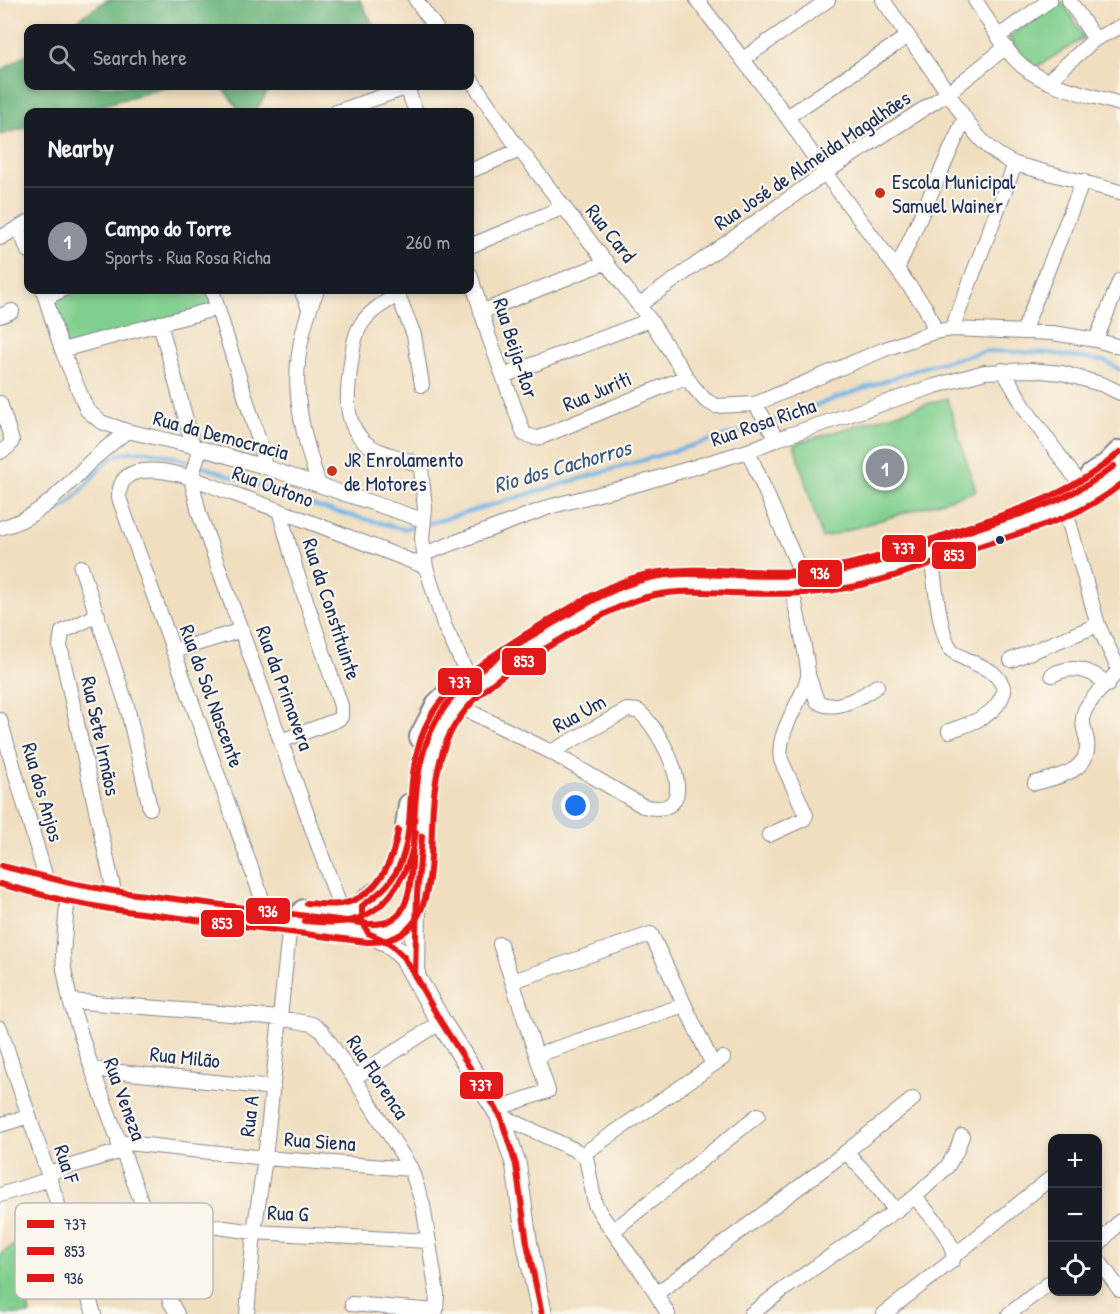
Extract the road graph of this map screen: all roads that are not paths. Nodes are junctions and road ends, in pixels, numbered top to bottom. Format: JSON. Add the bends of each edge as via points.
{"nodes":[{"id":1,"x":416,"y":0,"type":"edge"},
{"id":2,"x":828,"y":0,"type":"edge"},
{"id":3,"x":883,"y":0,"type":"edge"},
{"id":4,"x":975,"y":0,"type":"edge"},
{"id":5,"x":1050,"y":0,"type":"edge"},
{"id":6,"x":1069,"y":0,"type":"edge"},
{"id":7,"x":700,"y":1,"type":"edge"},
{"id":8,"x":433,"y":24,"type":"edge"},
{"id":9,"x":1120,"y":27,"type":"edge"},
{"id":10,"x":908,"y":36,"type":"junction"},
{"id":11,"x":1095,"y":39,"type":"junction"},
{"id":12,"x":1003,"y":42,"type":"junction"},
{"id":13,"x":743,"y":59,"type":"junction"},
{"id":14,"x":1048,"y":81,"type":"junction"},
{"id":15,"x":474,"y":84,"type":"edge"},
{"id":16,"x":400,"y":90,"type":"edge"},
{"id":17,"x":410,"y":90,"type":"edge"},
{"id":18,"x":948,"y":93,"type":"junction"},
{"id":19,"x":1120,"y":104,"type":"edge"},
{"id":20,"x":348,"y":108,"type":"edge"},
{"id":21,"x":415,"y":108,"type":"edge"},
{"id":22,"x":788,"y":117,"type":"junction"},
{"id":23,"x":964,"y":120,"type":"junction"},
{"id":24,"x":520,"y":150,"type":"junction"},
{"id":25,"x":1015,"y":164,"type":"junction"},
{"id":26,"x":474,"y":169,"type":"edge"},
{"id":27,"x":825,"y":174,"type":"junction"},
{"id":28,"x":1083,"y":181,"type":"junction"},
{"id":29,"x":1120,"y":192,"type":"edge"},
{"id":30,"x":564,"y":207,"type":"junction"},
{"id":31,"x":24,"y":225,"type":"edge"},
{"id":32,"x":0,"y":238,"type":"edge"},
{"id":33,"x":474,"y":244,"type":"edge"},
{"id":34,"x":607,"y":262,"type":"junction"},
{"id":35,"x":897,"y":269,"type":"junction"},
{"id":36,"x":1120,"y":280,"type":"edge"},
{"id":37,"x":474,"y":288,"type":"edge"},
{"id":38,"x":45,"y":294,"type":"edge"},
{"id":39,"x":214,"y":294,"type":"edge"},
{"id":40,"x":303,"y":294,"type":"edge"},
{"id":41,"x":315,"y":294,"type":"edge"},
{"id":42,"x":394,"y":294,"type":"edge"},
{"id":43,"x":398,"y":294,"type":"edge"},
{"id":44,"x":639,"y":305,"type":"junction"},
{"id":45,"x":218,"y":308,"type":"junction"},
{"id":46,"x":309,"y":308,"type":"junction"},
{"id":47,"x":481,"y":312,"type":"junction"},
{"id":48,"x":650,"y":320,"type":"junction"},
{"id":49,"x":160,"y":323,"type":"junction"},
{"id":50,"x":952,"y":329,"type":"junction"},
{"id":51,"x":933,"y":332,"type":"junction"},
{"id":52,"x":1023,"y":332,"type":"junction"},
{"id":53,"x":1096,"y":340,"type":"junction"},
{"id":54,"x":1120,"y":347,"type":"edge"},
{"id":55,"x":62,"y":350,"type":"junction"},
{"id":56,"x":1004,"y":370,"type":"junction"},
{"id":57,"x":503,"y":376,"type":"junction"},
{"id":58,"x":686,"y":377,"type":"junction"},
{"id":59,"x":422,"y":385,"type":"dead end"},
{"id":60,"x":1120,"y":393,"type":"edge"},
{"id":61,"x":0,"y":403,"type":"edge"},
{"id":62,"x":723,"y":407,"type":"joint"},
{"id":63,"x":757,"y":407,"type":"junction"},
{"id":64,"x":127,"y":431,"type":"junction"},
{"id":65,"x":524,"y":434,"type":"joint"},
{"id":66,"x":774,"y":434,"type":"junction"},
{"id":67,"x":197,"y":451,"type":"junction"},
{"id":68,"x":748,"y":451,"type":"junction"},
{"id":69,"x":0,"y":452,"type":"edge"},
{"id":70,"x":1120,"y":452,"type":"edge"},
{"id":71,"x":265,"y":467,"type":"junction"},
{"id":72,"x":192,"y":475,"type":"junction"},
{"id":73,"x":1119,"y":475,"type":"edge"},
{"id":74,"x":1080,"y":484,"type":"junction"},
{"id":75,"x":319,"y":485,"type":"junction"},
{"id":76,"x":119,"y":498,"type":"joint"},
{"id":77,"x":1065,"y":508,"type":"junction"},
{"id":78,"x":279,"y":510,"type":"junction"},
{"id":79,"x":423,"y":522,"type":"junction"},
{"id":80,"x":0,"y":528,"type":"edge"},
{"id":81,"x":931,"y":554,"type":"junction"},
{"id":82,"x":425,"y":560,"type":"junction"},
{"id":83,"x":81,"y":567,"type":"dead end"},
{"id":84,"x":796,"y":579,"type":"junction"},
{"id":85,"x":98,"y":615,"type":"junction"},
{"id":86,"x":1098,"y":625,"type":"junction"},
{"id":87,"x":242,"y":630,"type":"junction"},
{"id":88,"x":173,"y":651,"type":"junction"},
{"id":89,"x":1011,"y":660,"type":"dead end"},
{"id":90,"x":1119,"y":672,"type":"edge"},
{"id":91,"x":468,"y":675,"type":"junction"},
{"id":92,"x":808,"y":675,"type":"junction"},
{"id":93,"x":1052,"y":675,"type":"dead end"},
{"id":94,"x":1108,"y":685,"type":"junction"},
{"id":95,"x":877,"y":686,"type":"dead end"},
{"id":96,"x":457,"y":705,"type":"junction"},
{"id":97,"x":0,"y":720,"type":"edge"},
{"id":98,"x":949,"y":731,"type":"dead end"},
{"id":99,"x":281,"y":741,"type":"junction"},
{"id":100,"x":551,"y":752,"type":"junction"},
{"id":101,"x":1035,"y":783,"type":"dead end"},
{"id":102,"x":150,"y":808,"type":"dead end"},
{"id":103,"x":769,"y":835,"type":"dead end"},
{"id":104,"x":0,"y":862,"type":"edge"},
{"id":105,"x":45,"y":874,"type":"junction"},
{"id":106,"x":0,"y":875,"type":"edge"},
{"id":107,"x":392,"y":878,"type":"junction"},
{"id":108,"x":113,"y":887,"type":"junction"},
{"id":109,"x":68,"y":892,"type":"junction"},
{"id":110,"x":417,"y":895,"type":"junction"},
{"id":111,"x":265,"y":907,"type":"junction"},
{"id":112,"x":352,"y":909,"type":"junction"},
{"id":113,"x":290,"y":923,"type":"junction"},
{"id":114,"x":368,"y":933,"type":"junction"},
{"id":115,"x":500,"y":944,"type":"dead end"},
{"id":116,"x":415,"y":974,"type":"junction"},
{"id":117,"x":513,"y":981,"type":"junction"},
{"id":118,"x":70,"y":1001,"type":"junction"},
{"id":119,"x":684,"y":1005,"type":"junction"},
{"id":120,"x":280,"y":1018,"type":"junction"},
{"id":121,"x":441,"y":1022,"type":"junction"},
{"id":122,"x":0,"y":1028,"type":"edge"},
{"id":123,"x":537,"y":1055,"type":"junction"},
{"id":124,"x":92,"y":1069,"type":"junction"},
{"id":125,"x":354,"y":1078,"type":"junction"},
{"id":126,"x":273,"y":1088,"type":"junction"},
{"id":127,"x":913,"y":1099,"type":"dead end"},
{"id":128,"x":498,"y":1112,"type":"junction"},
{"id":129,"x":758,"y":1115,"type":"dead end"},
{"id":130,"x":29,"y":1116,"type":"junction"},
{"id":131,"x":0,"y":1125,"type":"edge"},
{"id":132,"x":962,"y":1136,"type":"dead end"},
{"id":133,"x":120,"y":1147,"type":"junction"},
{"id":134,"x":846,"y":1152,"type":"junction"},
{"id":135,"x":583,"y":1154,"type":"junction"},
{"id":136,"x":265,"y":1158,"type":"junction"},
{"id":137,"x":411,"y":1169,"type":"junction"},
{"id":138,"x":49,"y":1176,"type":"junction"},
{"id":139,"x":1048,"y":1181,"type":"edge"},
{"id":140,"x":0,"y":1195,"type":"edge"},
{"id":141,"x":915,"y":1197,"type":"junction"},
{"id":142,"x":58,"y":1203,"type":"edge"},
{"id":143,"x":142,"y":1203,"type":"edge"},
{"id":144,"x":896,"y":1211,"type":"junction"},
{"id":145,"x":1120,"y":1221,"type":"edge"},
{"id":146,"x":213,"y":1226,"type":"edge"},
{"id":147,"x":613,"y":1231,"type":"junction"},
{"id":148,"x":254,"y":1232,"type":"junction"},
{"id":149,"x":429,"y":1241,"type":"junction"},
{"id":150,"x":1101,"y":1242,"type":"edge"},
{"id":151,"x":954,"y":1256,"type":"junction"},
{"id":152,"x":1102,"y":1265,"type":"edge"},
{"id":153,"x":1048,"y":1285,"type":"edge"},
{"id":154,"x":1120,"y":1290,"type":"edge"},
{"id":155,"x":656,"y":1294,"type":"junction"},
{"id":156,"x":89,"y":1299,"type":"edge"},
{"id":157,"x":169,"y":1299,"type":"edge"},
{"id":158,"x":352,"y":1304,"type":"dead end"},
{"id":159,"x":94,"y":1314,"type":"edge"},
{"id":160,"x":177,"y":1314,"type":"edge"},
{"id":161,"x":247,"y":1314,"type":"edge"},
{"id":162,"x":543,"y":1314,"type":"edge"},
{"id":163,"x":668,"y":1314,"type":"edge"},
{"id":164,"x":751,"y":1314,"type":"edge"},
{"id":165,"x":884,"y":1314,"type":"edge"},
{"id":166,"x":1009,"y":1314,"type":"edge"}],
"edges":[{"from":1,"to":8,"type":"street"},
{"from":2,"to":13,"type":"street"},
{"from":3,"to":10,"type":"street"},
{"from":4,"to":12,"type":"street"},
{"from":5,"to":12,"type":"street","name":"Rua José de Almeida Magalhães"},
{"from":6,"to":11,"type":"street"},
{"from":7,"to":13,"type":"street"},
{"from":9,"to":11,"type":"street"},
{"from":10,"to":18,"type":"street"},
{"from":10,"to":22,"type":"street"},
{"from":11,"to":14,"type":"street"},
{"from":12,"to":14,"type":"street","via":[[1027,70]]},
{"from":12,"to":18,"type":"street","name":"Rua José de Almeida Magalhães"},
{"from":13,"to":22,"type":"street"},
{"from":14,"to":19,"type":"street"},
{"from":15,"to":24,"type":"street","name":"Rua Card"},
{"from":16,"to":20,"type":"street"},
{"from":17,"to":21,"type":"street"},
{"from":18,"to":23,"type":"street"},
{"from":18,"to":27,"type":"street","name":"Rua José de Almeida Magalhães"},
{"from":22,"to":27,"type":"street"},
{"from":23,"to":25,"type":"street","via":[[990,149]]},
{"from":23,"to":35,"type":"street"},
{"from":24,"to":26,"type":"street"},
{"from":24,"to":30,"type":"street","name":"Rua Card"},
{"from":25,"to":28,"type":"street"},
{"from":25,"to":50,"type":"street"},
{"from":27,"to":35,"type":"street"},
{"from":27,"to":44,"type":"street","name":"Rua José de Almeida Magalhães"},
{"from":28,"to":29,"type":"street"},
{"from":28,"to":52,"type":"street"},
{"from":30,"to":33,"type":"street"},
{"from":30,"to":34,"type":"street","name":"Rua Card"},
{"from":31,"to":32,"type":"street"},
{"from":34,"to":44,"type":"street","name":"Rua Card"},
{"from":34,"to":47,"type":"street"},
{"from":35,"to":51,"type":"street","via":[[925,307]]},
{"from":36,"to":53,"type":"street"},
{"from":37,"to":47,"type":"street","name":"Rua Beija-flor"},
{"from":38,"to":55,"type":"street"},
{"from":39,"to":45,"type":"street"},
{"from":40,"to":46,"type":"street"},
{"from":41,"to":46,"type":"street"},
{"from":42,"to":79,"type":"street","via":[[370,313],[356,334],[347,400],[354,429],[365,442],[378,452],[421,468]]},
{"from":43,"to":59,"type":"street","via":[[414,335]]},
{"from":44,"to":48,"type":"street","name":"Rua Card"},
{"from":45,"to":49,"type":"street"},
{"from":45,"to":71,"type":"street"},
{"from":46,"to":75,"type":"street","via":[[296,371],[297,406]]},
{"from":47,"to":57,"type":"street","name":"Rua Beija-flor"},
{"from":48,"to":57,"type":"street"},
{"from":48,"to":58,"type":"street","name":"Rua Card"},
{"from":49,"to":55,"type":"street"},
{"from":49,"to":67,"type":"street"},
{"from":50,"to":51,"type":"street","name":"Rua Rosa Richa"},
{"from":50,"to":52,"type":"street","name":"Rua Rosa Richa"},
{"from":51,"to":63,"type":"street","name":"Rua Rosa Richa","via":[[885,349]]},
{"from":52,"to":53,"type":"street","name":"Rua Rosa Richa"},
{"from":53,"to":54,"type":"street","name":"Rua Rosa Richa"},
{"from":55,"to":64,"type":"street","via":[[87,410],[101,422]]},
{"from":56,"to":60,"type":"street","name":"Rua Rosa Richa","via":[[1062,373]]},
{"from":56,"to":66,"type":"street","name":"Rua Rosa Richa","via":[[946,382]]},
{"from":56,"to":74,"type":"street","via":[[1026,410]]},
{"from":57,"to":65,"type":"street","name":"Rua Beija-flor"},
{"from":58,"to":62,"type":"street","name":"Rua Card","via":[[705,400]]},
{"from":58,"to":65,"type":"street","name":"Rua Juriti","via":[[541,437]]},
{"from":61,"to":69,"type":"street","via":[[12,441]]},
{"from":62,"to":63,"type":"street","name":"Rua Rosa Richa"},
{"from":63,"to":66,"type":"street"},
{"from":64,"to":67,"type":"street","name":"Rua da Democracia"},
{"from":64,"to":80,"type":"street","name":"Rua da Democracia","via":[[41,509]]},
{"from":66,"to":68,"type":"street","name":"Rua Rosa Richa"},
{"from":67,"to":71,"type":"street","name":"Rua da Democracia"},
{"from":67,"to":72,"type":"street"},
{"from":68,"to":82,"type":"street","name":"Rua Rosa Richa","via":[[552,506]]},
{"from":68,"to":84,"type":"street"},
{"from":70,"to":74,"type":"main road"},
{"from":71,"to":75,"type":"street","name":"Rua da Democracia"},
{"from":72,"to":76,"type":"street","name":"Rua Outono","via":[[141,471],[123,479]]},
{"from":72,"to":78,"type":"street","name":"Rua Outono"},
{"from":72,"to":87,"type":"street","name":"Rua da Primavera","via":[[199,513]]},
{"from":73,"to":77,"type":"main road"},
{"from":74,"to":84,"type":"main road","via":[[1030,506],[875,558]]},
{"from":75,"to":79,"type":"street","name":"Rua da Democracia"},
{"from":76,"to":88,"type":"street","name":"Rua do Sol Nascente"},
{"from":77,"to":81,"type":"main road"},
{"from":77,"to":86,"type":"street"},
{"from":78,"to":82,"type":"street","name":"Rua Outono"},
{"from":78,"to":99,"type":"street","name":"Rua da Constituinte","via":[[341,702],[337,720]]},
{"from":79,"to":82,"type":"street"},
{"from":81,"to":84,"type":"main road","via":[[822,583]]},
{"from":81,"to":98,"type":"street","via":[[948,644],[958,655],[987,669],[1004,691],[997,707],[987,715]]},
{"from":82,"to":91,"type":"street","via":[[444,625]]},
{"from":83,"to":85,"type":"street","name":"Rua Sete Irmãos"},
{"from":84,"to":91,"type":"main road","via":[[675,571],[647,574],[622,582],[554,618]]},
{"from":84,"to":92,"type":"street"},
{"from":84,"to":96,"type":"main road","via":[[669,583],[642,588],[583,616],[503,665]]},
{"from":85,"to":102,"type":"street","name":"Rua Sete Irmãos","via":[[127,706]]},
{"from":85,"to":108,"type":"street","name":"Rua Sete Irmãos","via":[[62,632],[60,646]]},
{"from":86,"to":89,"type":"street"},
{"from":86,"to":90,"type":"street"},
{"from":87,"to":88,"type":"street"},
{"from":87,"to":99,"type":"street","name":"Rua da Primavera"},
{"from":88,"to":111,"type":"street","name":"Rua do Sol Nascente"},
{"from":90,"to":94,"type":"street"},
{"from":91,"to":107,"type":"main road","via":[[438,704],[422,735],[413,771],[403,858]]},
{"from":92,"to":95,"type":"street","via":[[817,701],[827,706],[856,699]]},
{"from":92,"to":103,"type":"street","via":[[780,747],[781,760],[806,815]]},
{"from":93,"to":94,"type":"street","via":[[1080,669],[1099,676]]},
{"from":94,"to":101,"type":"street","via":[[1091,700],[1083,716],[1087,743],[1084,760],[1073,771]]},
{"from":96,"to":100,"type":"street"},
{"from":96,"to":110,"type":"main road","via":[[437,738],[427,774]]},
{"from":97,"to":105,"type":"street","name":"Rua dos Anjos"},
{"from":99,"to":112,"type":"street","name":"Rua da Primavera"},
{"from":100,"to":100,"type":"street","name":"Rua Um","via":[[627,710],[638,711],[649,723],[676,773],[678,792],[667,805],[643,806]]},
{"from":104,"to":105,"type":"main road"},
{"from":105,"to":108,"type":"main road"},
{"from":106,"to":109,"type":"main road"},
{"from":107,"to":110,"type":"main road","via":[[410,886]]},
{"from":107,"to":112,"type":"main road","via":[[379,893]]},
{"from":108,"to":111,"type":"main road"},
{"from":109,"to":113,"type":"main road"},
{"from":109,"to":118,"type":"street","name":"Rua Veneza","via":[[63,954]]},
{"from":110,"to":114,"type":"main road","via":[[403,923],[387,932]]},
{"from":110,"to":116,"type":"street"},
{"from":111,"to":112,"type":"main road","via":[[312,912]]},
{"from":112,"to":114,"type":"main road"},
{"from":113,"to":114,"type":"main road"},
{"from":113,"to":120,"type":"street","name":"Rua A"},
{"from":114,"to":116,"type":"street","via":[[398,950]]},
{"from":115,"to":117,"type":"street"},
{"from":116,"to":121,"type":"street"},
{"from":117,"to":119,"type":"street","via":[[651,934]]},
{"from":117,"to":123,"type":"street"},
{"from":118,"to":120,"type":"street","name":"Rua Florenca"},
{"from":118,"to":124,"type":"street","name":"Rua Veneza"},
{"from":119,"to":123,"type":"street"},
{"from":119,"to":135,"type":"street","via":[[718,1061]]},
{"from":120,"to":125,"type":"street","name":"Rua Florenca","via":[[312,1024],[322,1031]]},
{"from":120,"to":126,"type":"street","name":"Rua A"},
{"from":121,"to":125,"type":"street"},
{"from":121,"to":128,"type":"street"},
{"from":122,"to":130,"type":"street","name":"Rua F"},
{"from":123,"to":128,"type":"street","via":[[548,1091]]},
{"from":124,"to":126,"type":"street","name":"Rua Milão"},
{"from":124,"to":133,"type":"street","name":"Rua Veneza"},
{"from":125,"to":137,"type":"street","name":"Rua Florenca"},
{"from":126,"to":136,"type":"street","name":"Rua A"},
{"from":127,"to":134,"type":"street"},
{"from":128,"to":135,"type":"street"},
{"from":128,"to":162,"type":"street","via":[[516,1165],[527,1243]]},
{"from":129,"to":147,"type":"street"},
{"from":130,"to":131,"type":"street"},
{"from":130,"to":138,"type":"street","name":"Rua F"},
{"from":132,"to":141,"type":"street","via":[[947,1167]]},
{"from":133,"to":136,"type":"street","name":"Rua Siena"},
{"from":133,"to":138,"type":"street"},
{"from":133,"to":143,"type":"street","name":"Rua Veneza"},
{"from":134,"to":144,"type":"street"},
{"from":134,"to":155,"type":"street"},
{"from":135,"to":147,"type":"street","via":[[595,1204]]},
{"from":136,"to":137,"type":"street","name":"Rua Siena"},
{"from":136,"to":148,"type":"street","name":"Rua A"},
{"from":137,"to":149,"type":"street","name":"Rua Florenca"},
{"from":138,"to":140,"type":"street"},
{"from":138,"to":142,"type":"street","name":"Rua F"},
{"from":139,"to":151,"type":"street"},
{"from":141,"to":144,"type":"street"},
{"from":141,"to":151,"type":"street","via":[[947,1237]]},
{"from":144,"to":164,"type":"street"},
{"from":145,"to":150,"type":"street"},
{"from":146,"to":148,"type":"street","name":"Rua G"},
{"from":147,"to":155,"type":"street"},
{"from":148,"to":149,"type":"street","name":"Rua G"},
{"from":148,"to":161,"type":"street","name":"Rua A"},
{"from":149,"to":158,"type":"street","name":"Rua Florenca","via":[[436,1311]]},
{"from":151,"to":165,"type":"street","via":[[950,1264]]},
{"from":152,"to":154,"type":"street"},
{"from":153,"to":166,"type":"street"},
{"from":155,"to":163,"type":"street"},
{"from":156,"to":159,"type":"street","name":"Rua F"},
{"from":157,"to":160,"type":"street","name":"Rua Veneza"}]}
